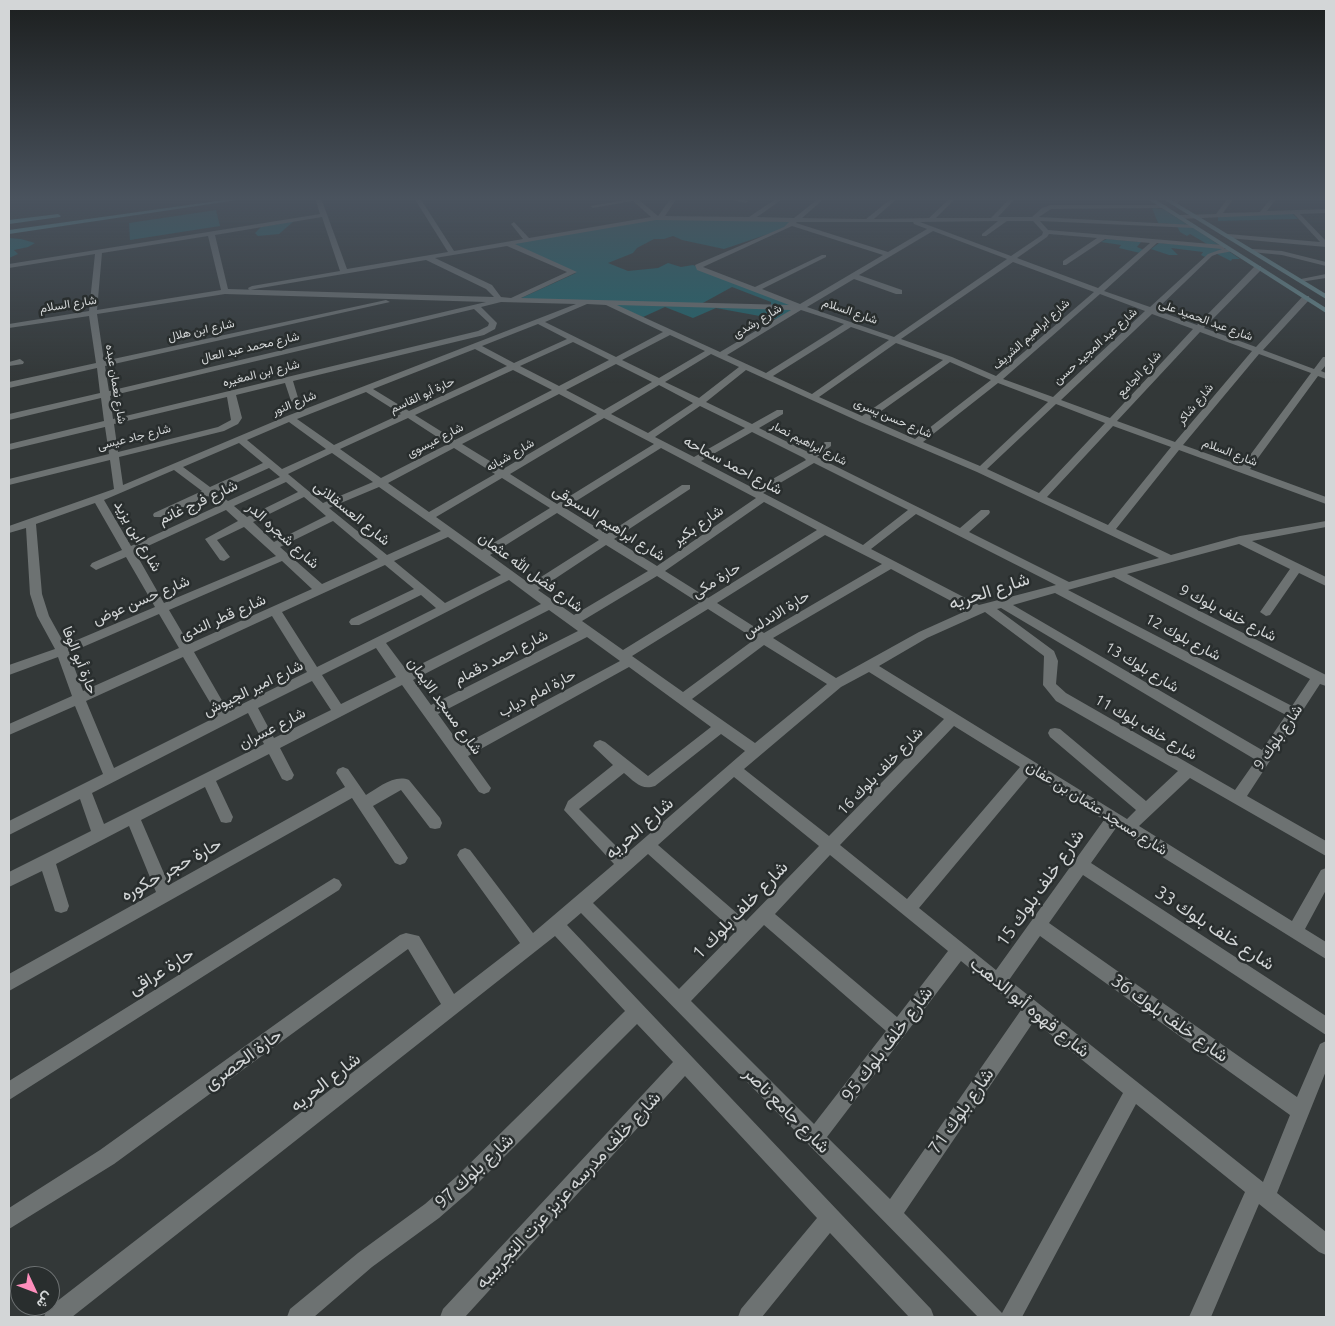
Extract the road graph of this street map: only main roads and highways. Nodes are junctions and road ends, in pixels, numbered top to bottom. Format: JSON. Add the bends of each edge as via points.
{"nodes":[{"id":1,"x":1245,"y":260,"type":"edge"},
{"id":2,"x":1268,"y":260,"type":"edge"},
{"id":3,"x":1326,"y":297,"type":"edge"},
{"id":4,"x":1326,"y":310,"type":"edge"}],
"edges":[{"from":1,"to":4,"type":"main road"},
{"from":2,"to":3,"type":"main road"}]}
